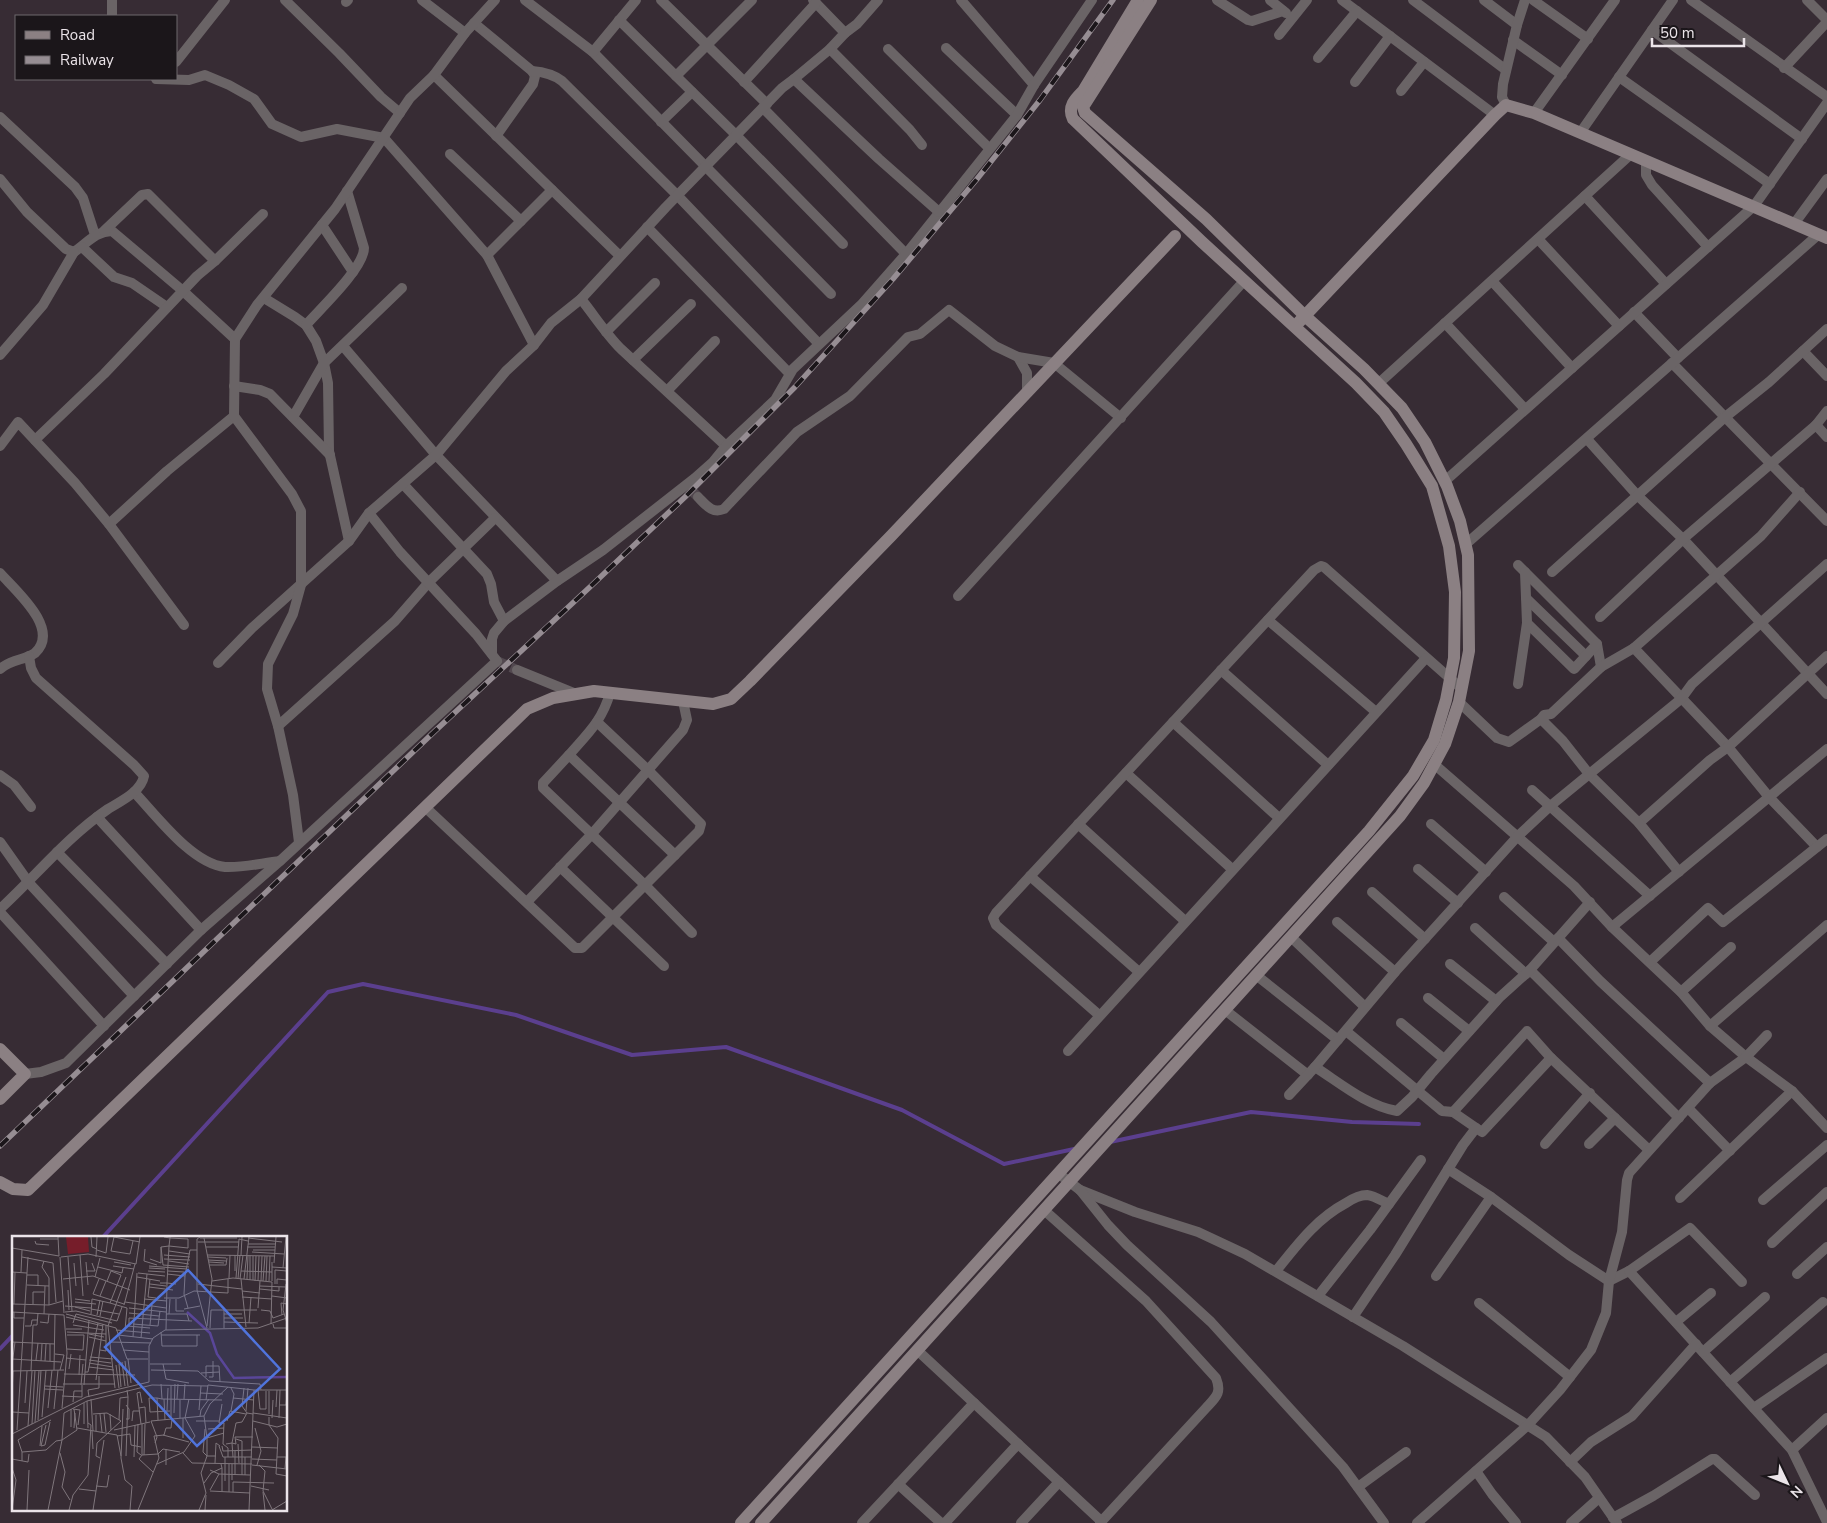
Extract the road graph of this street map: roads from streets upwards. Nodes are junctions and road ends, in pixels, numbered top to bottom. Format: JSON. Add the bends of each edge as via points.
{"nodes":[{"id":1,"x":112,"y":0,"type":"edge"},
{"id":2,"x":226,"y":0,"type":"edge"},
{"id":3,"x":285,"y":0,"type":"edge"},
{"id":4,"x":422,"y":0,"type":"edge"},
{"id":5,"x":495,"y":0,"type":"edge"},
{"id":6,"x":526,"y":0,"type":"edge"},
{"id":7,"x":636,"y":0,"type":"edge"},
{"id":8,"x":661,"y":0,"type":"edge"},
{"id":9,"x":752,"y":0,"type":"edge"},
{"id":10,"x":878,"y":0,"type":"edge"},
{"id":11,"x":961,"y":0,"type":"edge"},
{"id":12,"x":1092,"y":0,"type":"edge"},
{"id":13,"x":1138,"y":0,"type":"edge"},
{"id":14,"x":1151,"y":0,"type":"edge"},
{"id":15,"x":1217,"y":0,"type":"edge"},
{"id":16,"x":1270,"y":0,"type":"edge"},
{"id":17,"x":1307,"y":0,"type":"edge"},
{"id":18,"x":1342,"y":0,"type":"edge"},
{"id":19,"x":1413,"y":0,"type":"edge"},
{"id":20,"x":1484,"y":0,"type":"edge"},
{"id":21,"x":1525,"y":0,"type":"edge"},
{"id":22,"x":1533,"y":0,"type":"edge"},
{"id":23,"x":1674,"y":0,"type":"edge"},
{"id":24,"x":1691,"y":0,"type":"edge"},
{"id":25,"x":1807,"y":0,"type":"edge"},
{"id":26,"x":1611,"y":1,"type":"edge"},
{"id":27,"x":815,"y":2,"type":"edge"},
{"id":28,"x":1283,"y":10,"type":"junction"},
{"id":29,"x":1357,"y":11,"type":"junction"},
{"id":30,"x":112,"y":15,"type":"edge"},
{"id":31,"x":1293,"y":18,"type":"junction"},
{"id":32,"x":619,"y":20,"type":"junction"},
{"id":33,"x":1827,"y":21,"type":"edge"},
{"id":34,"x":474,"y":23,"type":"junction"},
{"id":35,"x":1517,"y":25,"type":"junction"},
{"id":36,"x":1652,"y":30,"type":"junction"},
{"id":37,"x":845,"y":32,"type":"junction"},
{"id":38,"x":465,"y":33,"type":"junction"},
{"id":39,"x":1280,"y":35,"type":"dead end"},
{"id":40,"x":1390,"y":36,"type":"junction"},
{"id":41,"x":1588,"y":38,"type":"junction"},
{"id":42,"x":1513,"y":40,"type":"junction"},
{"id":43,"x":707,"y":46,"type":"junction"},
{"id":44,"x":946,"y":48,"type":"dead end"},
{"id":45,"x":830,"y":49,"type":"junction"},
{"id":46,"x":888,"y":49,"type":"dead end"},
{"id":47,"x":593,"y":52,"type":"junction"},
{"id":48,"x":1318,"y":58,"type":"dead end"},
{"id":49,"x":178,"y":60,"type":"edge"},
{"id":50,"x":1424,"y":62,"type":"junction"},
{"id":51,"x":1784,"y":68,"type":"junction"},
{"id":52,"x":1506,"y":70,"type":"junction"},
{"id":53,"x":532,"y":71,"type":"junction"},
{"id":54,"x":434,"y":75,"type":"junction"},
{"id":55,"x":1562,"y":75,"type":"junction"},
{"id":56,"x":676,"y":76,"type":"junction"},
{"id":57,"x":1619,"y":77,"type":"junction"},
{"id":58,"x":794,"y":79,"type":"junction"},
{"id":59,"x":178,"y":80,"type":"edge"},
{"id":60,"x":744,"y":82,"type":"junction"},
{"id":61,"x":1354,"y":82,"type":"dead end"},
{"id":62,"x":1034,"y":85,"type":"junction"},
{"id":63,"x":1401,"y":91,"type":"dead end"},
{"id":64,"x":692,"y":92,"type":"junction"},
{"id":65,"x":1827,"y":97,"type":"edge"},
{"id":66,"x":1827,"y":103,"type":"edge"},
{"id":67,"x":765,"y":106,"type":"junction"},
{"id":68,"x":1506,"y":106,"type":"junction"},
{"id":69,"x":1070,"y":109,"type":"junction"},
{"id":70,"x":1086,"y":113,"type":"junction"},
{"id":71,"x":1534,"y":113,"type":"junction"},
{"id":72,"x":400,"y":114,"type":"junction"},
{"id":73,"x":1017,"y":114,"type":"junction"},
{"id":74,"x":1494,"y":115,"type":"junction"},
{"id":75,"x":0,"y":117,"type":"edge"},
{"id":76,"x":661,"y":122,"type":"junction"},
{"id":77,"x":1580,"y":133,"type":"junction"},
{"id":78,"x":736,"y":135,"type":"junction"},
{"id":79,"x":496,"y":136,"type":"junction"},
{"id":80,"x":384,"y":138,"type":"junction"},
{"id":81,"x":1802,"y":139,"type":"junction"},
{"id":82,"x":922,"y":145,"type":"dead end"},
{"id":83,"x":989,"y":148,"type":"junction"},
{"id":84,"x":450,"y":154,"type":"dead end"},
{"id":85,"x":1631,"y":154,"type":"junction"},
{"id":86,"x":1646,"y":161,"type":"junction"},
{"id":87,"x":705,"y":167,"type":"junction"},
{"id":88,"x":0,"y":179,"type":"edge"},
{"id":89,"x":1827,"y":179,"type":"edge"},
{"id":90,"x":1770,"y":184,"type":"junction"},
{"id":91,"x":552,"y":190,"type":"junction"},
{"id":92,"x":348,"y":191,"type":"junction"},
{"id":93,"x":677,"y":195,"type":"junction"},
{"id":94,"x":1585,"y":196,"type":"junction"},
{"id":95,"x":1754,"y":206,"type":"junction"},
{"id":96,"x":1195,"y":208,"type":"junction"},
{"id":97,"x":939,"y":212,"type":"junction"},
{"id":98,"x":262,"y":214,"type":"dead end"},
{"id":99,"x":1206,"y":219,"type":"junction"},
{"id":100,"x":521,"y":222,"type":"junction"},
{"id":101,"x":1794,"y":224,"type":"junction"},
{"id":102,"x":322,"y":225,"type":"junction"},
{"id":103,"x":647,"y":227,"type":"junction"},
{"id":104,"x":1186,"y":227,"type":"junction"},
{"id":105,"x":100,"y":233,"type":"junction"},
{"id":106,"x":1823,"y":236,"type":"edge"},
{"id":107,"x":1538,"y":239,"type":"junction"},
{"id":108,"x":843,"y":244,"type":"dead end"},
{"id":109,"x":1708,"y":247,"type":"junction"},
{"id":110,"x":78,"y":250,"type":"junction"},
{"id":111,"x":906,"y":254,"type":"junction"},
{"id":112,"x":487,"y":255,"type":"junction"},
{"id":113,"x":620,"y":256,"type":"junction"},
{"id":114,"x":215,"y":261,"type":"junction"},
{"id":115,"x":352,"y":272,"type":"junction"},
{"id":116,"x":1492,"y":281,"type":"junction"},
{"id":117,"x":1244,"y":282,"type":"junction"},
{"id":118,"x":655,"y":283,"type":"dead end"},
{"id":119,"x":1666,"y":284,"type":"junction"},
{"id":120,"x":402,"y":288,"type":"dead end"},
{"id":121,"x":182,"y":291,"type":"junction"},
{"id":122,"x":831,"y":294,"type":"dead end"},
{"id":123,"x":264,"y":298,"type":"junction"},
{"id":124,"x":581,"y":299,"type":"junction"},
{"id":125,"x":691,"y":304,"type":"dead end"},
{"id":126,"x":167,"y":307,"type":"junction"},
{"id":127,"x":1634,"y":312,"type":"junction"},
{"id":128,"x":1305,"y":316,"type":"junction"},
{"id":129,"x":1445,"y":323,"type":"junction"},
{"id":130,"x":306,"y":325,"type":"junction"},
{"id":131,"x":1619,"y":326,"type":"junction"},
{"id":132,"x":1294,"y":327,"type":"junction"},
{"id":133,"x":1827,"y":329,"type":"edge"},
{"id":134,"x":606,"y":332,"type":"junction"},
{"id":135,"x":235,"y":339,"type":"junction"},
{"id":136,"x":715,"y":341,"type":"dead end"},
{"id":137,"x":819,"y":344,"type":"junction"},
{"id":138,"x":534,"y":345,"type":"junction"},
{"id":139,"x":342,"y":346,"type":"junction"},
{"id":140,"x":1803,"y":351,"type":"junction"},
{"id":141,"x":0,"y":355,"type":"edge"},
{"id":142,"x":1018,"y":357,"type":"junction"},
{"id":143,"x":634,"y":360,"type":"junction"},
{"id":144,"x":1675,"y":361,"type":"junction"},
{"id":145,"x":324,"y":363,"type":"junction"},
{"id":146,"x":1054,"y":363,"type":"junction"},
{"id":147,"x":1572,"y":368,"type":"junction"},
{"id":148,"x":790,"y":373,"type":"junction"},
{"id":149,"x":1827,"y":376,"type":"edge"},
{"id":150,"x":1378,"y":384,"type":"junction"},
{"id":151,"x":234,"y":386,"type":"junction"},
{"id":152,"x":667,"y":391,"type":"junction"},
{"id":153,"x":1027,"y":392,"type":"junction"},
{"id":154,"x":1525,"y":409,"type":"junction"},
{"id":155,"x":1827,"y":411,"type":"edge"},
{"id":156,"x":234,"y":416,"type":"junction"},
{"id":157,"x":293,"y":417,"type":"junction"},
{"id":158,"x":1121,"y":418,"type":"junction"},
{"id":159,"x":1724,"y":418,"type":"junction"},
{"id":160,"x":1816,"y":425,"type":"junction"},
{"id":161,"x":1827,"y":437,"type":"edge"},
{"id":162,"x":1587,"y":439,"type":"junction"},
{"id":163,"x":36,"y":440,"type":"junction"},
{"id":164,"x":0,"y":446,"type":"edge"},
{"id":165,"x":726,"y":446,"type":"junction"},
{"id":166,"x":1431,"y":454,"type":"junction"},
{"id":167,"x":330,"y":455,"type":"junction"},
{"id":168,"x":436,"y":455,"type":"junction"},
{"id":169,"x":1417,"y":462,"type":"junction"},
{"id":170,"x":1772,"y":464,"type":"junction"},
{"id":171,"x":1445,"y":481,"type":"junction"},
{"id":172,"x":403,"y":484,"type":"junction"},
{"id":173,"x":1800,"y":492,"type":"junction"},
{"id":174,"x":1637,"y":495,"type":"junction"},
{"id":175,"x":698,"y":497,"type":"tunnel mouth"},
{"id":176,"x":369,"y":513,"type":"junction"},
{"id":177,"x":495,"y":518,"type":"junction"},
{"id":178,"x":1827,"y":521,"type":"edge"},
{"id":179,"x":109,"y":524,"type":"junction"},
{"id":180,"x":1683,"y":539,"type":"junction"},
{"id":181,"x":349,"y":542,"type":"junction"},
{"id":182,"x":1466,"y":544,"type":"junction"},
{"id":183,"x":464,"y":550,"type":"junction"},
{"id":184,"x":1827,"y":564,"type":"edge"},
{"id":185,"x":1552,"y":572,"type":"dead end"},
{"id":186,"x":0,"y":573,"type":"edge"},
{"id":187,"x":1716,"y":573,"type":"junction"},
{"id":188,"x":556,"y":581,"type":"junction"},
{"id":189,"x":429,"y":582,"type":"junction"},
{"id":190,"x":300,"y":586,"type":"junction"},
{"id":191,"x":958,"y":596,"type":"dead end"},
{"id":192,"x":1526,"y":598,"type":"junction"},
{"id":193,"x":1600,"y":616,"type":"dead end"},
{"id":194,"x":1268,"y":620,"type":"junction"},
{"id":195,"x":504,"y":621,"type":"junction"},
{"id":196,"x":1762,"y":622,"type":"junction"},
{"id":197,"x":1527,"y":623,"type":"junction"},
{"id":198,"x":184,"y":625,"type":"dead end"},
{"id":199,"x":1597,"y":644,"type":"junction"},
{"id":200,"x":1634,"y":648,"type":"junction"},
{"id":201,"x":492,"y":654,"type":"junction"},
{"id":202,"x":29,"y":656,"type":"junction"},
{"id":203,"x":1586,"y":656,"type":"junction"},
{"id":204,"x":1827,"y":656,"type":"edge"},
{"id":205,"x":1426,"y":658,"type":"junction"},
{"id":206,"x":218,"y":663,"type":"dead end"},
{"id":207,"x":1601,"y":667,"type":"junction"},
{"id":208,"x":0,"y":668,"type":"edge"},
{"id":209,"x":517,"y":670,"type":"tunnel mouth"},
{"id":210,"x":1221,"y":670,"type":"junction"},
{"id":211,"x":1808,"y":674,"type":"junction"},
{"id":212,"x":1450,"y":680,"type":"junction"},
{"id":213,"x":1518,"y":684,"type":"dead end"},
{"id":214,"x":610,"y":693,"type":"junction"},
{"id":215,"x":576,"y":694,"type":"junction"},
{"id":216,"x":1827,"y":694,"type":"edge"},
{"id":217,"x":1460,"y":696,"type":"junction"},
{"id":218,"x":1681,"y":699,"type":"junction"},
{"id":219,"x":683,"y":701,"type":"junction"},
{"id":220,"x":1376,"y":712,"type":"junction"},
{"id":221,"x":1541,"y":719,"type":"junction"},
{"id":222,"x":597,"y":722,"type":"junction"},
{"id":223,"x":1173,"y":722,"type":"junction"},
{"id":224,"x":278,"y":726,"type":"junction"},
{"id":225,"x":1728,"y":747,"type":"junction"},
{"id":226,"x":1827,"y":749,"type":"edge"},
{"id":227,"x":569,"y":755,"type":"junction"},
{"id":228,"x":1434,"y":764,"type":"junction"},
{"id":229,"x":1328,"y":765,"type":"junction"},
{"id":230,"x":648,"y":770,"type":"junction"},
{"id":231,"x":1126,"y":773,"type":"junction"},
{"id":232,"x":0,"y":774,"type":"edge"},
{"id":233,"x":1589,"y":774,"type":"junction"},
{"id":234,"x":1532,"y":790,"type":"dead end"},
{"id":235,"x":134,"y":792,"type":"junction"},
{"id":236,"x":1770,"y":798,"type":"junction"},
{"id":237,"x":619,"y":802,"type":"junction"},
{"id":238,"x":31,"y":806,"type":"dead end"},
{"id":239,"x":425,"y":807,"type":"junction"},
{"id":240,"x":1549,"y":807,"type":"junction"},
{"id":241,"x":97,"y":817,"type":"junction"},
{"id":242,"x":1279,"y":818,"type":"junction"},
{"id":243,"x":1639,"y":822,"type":"junction"},
{"id":244,"x":1078,"y":824,"type":"junction"},
{"id":245,"x":1431,"y":824,"type":"dead end"},
{"id":246,"x":591,"y":835,"type":"junction"},
{"id":247,"x":1517,"y":837,"type":"junction"},
{"id":248,"x":1827,"y":839,"type":"edge"},
{"id":249,"x":0,"y":842,"type":"edge"},
{"id":250,"x":299,"y":842,"type":"junction"},
{"id":251,"x":1817,"y":847,"type":"junction"},
{"id":252,"x":57,"y":852,"type":"junction"},
{"id":253,"x":675,"y":855,"type":"junction"},
{"id":254,"x":280,"y":861,"type":"junction"},
{"id":255,"x":560,"y":867,"type":"junction"},
{"id":256,"x":1418,"y":868,"type":"dead end"},
{"id":257,"x":1232,"y":870,"type":"junction"},
{"id":258,"x":1486,"y":872,"type":"junction"},
{"id":259,"x":1679,"y":872,"type":"junction"},
{"id":260,"x":1030,"y":876,"type":"junction"},
{"id":261,"x":28,"y":882,"type":"junction"},
{"id":262,"x":645,"y":885,"type":"junction"},
{"id":263,"x":1372,"y":892,"type":"dead end"},
{"id":264,"x":1650,"y":896,"type":"junction"},
{"id":265,"x":1504,"y":897,"type":"dead end"},
{"id":266,"x":527,"y":902,"type":"junction"},
{"id":267,"x":1590,"y":902,"type":"junction"},
{"id":268,"x":1458,"y":903,"type":"junction"},
{"id":269,"x":0,"y":910,"type":"edge"},
{"id":270,"x":612,"y":918,"type":"junction"},
{"id":271,"x":1186,"y":921,"type":"junction"},
{"id":272,"x":1337,"y":922,"type":"dead end"},
{"id":273,"x":1827,"y":925,"type":"edge"},
{"id":274,"x":1612,"y":927,"type":"junction"},
{"id":275,"x":1475,"y":928,"type":"dead end"},
{"id":276,"x":201,"y":930,"type":"junction"},
{"id":277,"x":692,"y":933,"type":"dead end"},
{"id":278,"x":1291,"y":937,"type":"junction"},
{"id":279,"x":1425,"y":939,"type":"junction"},
{"id":280,"x":1556,"y":940,"type":"junction"},
{"id":281,"x":1731,"y":947,"type":"dead end"},
{"id":282,"x":1650,"y":962,"type":"junction"},
{"id":283,"x":167,"y":964,"type":"junction"},
{"id":284,"x":1450,"y":964,"type":"dead end"},
{"id":285,"x":664,"y":966,"type":"dead end"},
{"id":286,"x":1139,"y":972,"type":"junction"},
{"id":287,"x":1395,"y":972,"type":"junction"},
{"id":288,"x":1528,"y":972,"type":"junction"},
{"id":289,"x":1256,"y":976,"type":"junction"},
{"id":290,"x":1681,"y":992,"type":"junction"},
{"id":291,"x":134,"y":996,"type":"junction"},
{"id":292,"x":1428,"y":998,"type":"dead end"},
{"id":293,"x":1496,"y":1001,"type":"junction"},
{"id":294,"x":1365,"y":1007,"type":"junction"},
{"id":295,"x":1225,"y":1010,"type":"junction"},
{"id":296,"x":1099,"y":1015,"type":"junction"},
{"id":297,"x":1401,"y":1022,"type":"dead end"},
{"id":298,"x":104,"y":1026,"type":"junction"},
{"id":299,"x":1710,"y":1026,"type":"junction"},
{"id":300,"x":1346,"y":1031,"type":"junction"},
{"id":301,"x":1469,"y":1031,"type":"junction"},
{"id":302,"x":1767,"y":1035,"type":"dead end"},
{"id":303,"x":1338,"y":1040,"type":"junction"},
{"id":304,"x":0,"y":1049,"type":"edge"},
{"id":305,"x":1068,"y":1051,"type":"dead end"},
{"id":306,"x":1746,"y":1057,"type":"junction"},
{"id":307,"x":1551,"y":1058,"type":"junction"},
{"id":308,"x":1444,"y":1059,"type":"junction"},
{"id":309,"x":1316,"y":1067,"type":"junction"},
{"id":310,"x":24,"y":1074,"type":"junction"},
{"id":311,"x":1308,"y":1075,"type":"junction"},
{"id":312,"x":1710,"y":1084,"type":"junction"},
{"id":313,"x":1418,"y":1090,"type":"junction"},
{"id":314,"x":1792,"y":1091,"type":"junction"},
{"id":315,"x":1590,"y":1093,"type":"junction"},
{"id":316,"x":1289,"y":1095,"type":"dead end"},
{"id":317,"x":0,"y":1099,"type":"edge"},
{"id":318,"x":1688,"y":1108,"type":"junction"},
{"id":319,"x":1453,"y":1112,"type":"junction"},
{"id":320,"x":1615,"y":1118,"type":"junction"},
{"id":321,"x":1679,"y":1118,"type":"junction"},
{"id":322,"x":1104,"y":1124,"type":"junction"},
{"id":323,"x":1476,"y":1128,"type":"junction"},
{"id":324,"x":1827,"y":1128,"type":"edge"},
{"id":325,"x":1111,"y":1136,"type":"junction"},
{"id":326,"x":1545,"y":1144,"type":"dead end"},
{"id":327,"x":1589,"y":1144,"type":"dead end"},
{"id":328,"x":1827,"y":1145,"type":"edge"},
{"id":329,"x":1649,"y":1150,"type":"junction"},
{"id":330,"x":1730,"y":1151,"type":"junction"},
{"id":331,"x":1421,"y":1160,"type":"dead end"},
{"id":332,"x":1448,"y":1169,"type":"junction"},
{"id":333,"x":1062,"y":1170,"type":"junction"},
{"id":334,"x":1072,"y":1180,"type":"junction"},
{"id":335,"x":0,"y":1182,"type":"edge"},
{"id":336,"x":1080,"y":1190,"type":"junction"},
{"id":337,"x":1827,"y":1192,"type":"edge"},
{"id":338,"x":1491,"y":1197,"type":"junction"},
{"id":339,"x":1680,"y":1198,"type":"dead end"},
{"id":340,"x":1763,"y":1200,"type":"dead end"},
{"id":341,"x":1389,"y":1204,"type":"junction"},
{"id":342,"x":1044,"y":1210,"type":"junction"},
{"id":343,"x":1772,"y":1243,"type":"dead end"},
{"id":344,"x":1827,"y":1247,"type":"edge"},
{"id":345,"x":1276,"y":1271,"type":"junction"},
{"id":346,"x":1629,"y":1271,"type":"junction"},
{"id":347,"x":1797,"y":1274,"type":"dead end"},
{"id":348,"x":1436,"y":1276,"type":"dead end"},
{"id":349,"x":1609,"y":1281,"type":"junction"},
{"id":350,"x":1742,"y":1282,"type":"dead end"},
{"id":351,"x":1711,"y":1293,"type":"dead end"},
{"id":352,"x":1318,"y":1296,"type":"junction"},
{"id":353,"x":1765,"y":1297,"type":"dead end"},
{"id":354,"x":1823,"y":1302,"type":"dead end"},
{"id":355,"x":1479,"y":1303,"type":"dead end"},
{"id":356,"x":1353,"y":1317,"type":"junction"},
{"id":357,"x":1676,"y":1322,"type":"junction"},
{"id":358,"x":1699,"y":1348,"type":"junction"},
{"id":359,"x":917,"y":1350,"type":"junction"},
{"id":360,"x":1827,"y":1358,"type":"edge"},
{"id":361,"x":1570,"y":1377,"type":"junction"},
{"id":362,"x":1730,"y":1382,"type":"junction"},
{"id":363,"x":974,"y":1403,"type":"junction"},
{"id":364,"x":1754,"y":1408,"type":"junction"},
{"id":365,"x":1827,"y":1418,"type":"edge"},
{"id":366,"x":1528,"y":1425,"type":"junction"},
{"id":367,"x":1018,"y":1444,"type":"junction"},
{"id":368,"x":1792,"y":1450,"type":"junction"},
{"id":369,"x":1406,"y":1452,"type":"dead end"},
{"id":370,"x":1570,"y":1462,"type":"junction"},
{"id":371,"x":1476,"y":1471,"type":"junction"},
{"id":372,"x":1059,"y":1482,"type":"junction"},
{"id":373,"x":898,"y":1484,"type":"junction"},
{"id":374,"x":1358,"y":1487,"type":"junction"},
{"id":375,"x":1755,"y":1496,"type":"dead end"},
{"id":376,"x":1599,"y":1498,"type":"junction"},
{"id":377,"x":1615,"y":1521,"type":"edge"},
{"id":378,"x":1101,"y":1522,"type":"edge"},
{"id":379,"x":1827,"y":1522,"type":"edge"},
{"id":380,"x":741,"y":1523,"type":"edge"},
{"id":381,"x":761,"y":1523,"type":"edge"},
{"id":382,"x":862,"y":1523,"type":"edge"},
{"id":383,"x":943,"y":1523,"type":"edge"},
{"id":384,"x":1021,"y":1523,"type":"edge"},
{"id":385,"x":1384,"y":1523,"type":"edge"},
{"id":386,"x":1417,"y":1523,"type":"edge"},
{"id":387,"x":1516,"y":1523,"type":"edge"},
{"id":388,"x":1571,"y":1523,"type":"edge"}],
"edges":[{"from":1,"to":30,"type":"street"},
{"from":2,"to":49,"type":"street"},
{"from":3,"to":72,"type":"street"},
{"from":4,"to":38,"type":"street"},
{"from":5,"to":34,"type":"street"},
{"from":6,"to":47,"type":"street"},
{"from":7,"to":32,"type":"street"},
{"from":8,"to":43,"type":"street"},
{"from":9,"to":43,"type":"street"},
{"from":10,"to":37,"type":"street","via":[[857,24]]},
{"from":11,"to":62,"type":"street"},
{"from":12,"to":62,"type":"street"},
{"from":13,"to":69,"type":"street"},
{"from":14,"to":70,"type":"street","via":[[1084,103]]},
{"from":15,"to":28,"type":"street","via":[[1252,21]]},
{"from":16,"to":28,"type":"street"},
{"from":17,"to":31,"type":"street"},
{"from":18,"to":29,"type":"street"},
{"from":19,"to":52,"type":"street"},
{"from":20,"to":35,"type":"street"},
{"from":21,"to":35,"type":"street"},
{"from":22,"to":41,"type":"street"},
{"from":23,"to":36,"type":"street"},
{"from":24,"to":51,"type":"street"},
{"from":25,"to":33,"type":"street"},
{"from":26,"to":41,"type":"street"},
{"from":27,"to":37,"type":"street"},
{"from":27,"to":60,"type":"street"},
{"from":28,"to":31,"type":"street"},
{"from":29,"to":40,"type":"street"},
{"from":29,"to":48,"type":"street"},
{"from":31,"to":39,"type":"street"},
{"from":32,"to":47,"type":"street"},
{"from":32,"to":56,"type":"street"},
{"from":33,"to":51,"type":"street"},
{"from":34,"to":38,"type":"street"},
{"from":34,"to":53,"type":"street"},
{"from":35,"to":42,"type":"street"},
{"from":36,"to":57,"type":"street"},
{"from":36,"to":81,"type":"street"},
{"from":37,"to":45,"type":"street"},
{"from":38,"to":54,"type":"street"},
{"from":40,"to":50,"type":"street"},
{"from":40,"to":61,"type":"street"},
{"from":41,"to":55,"type":"street"},
{"from":42,"to":52,"type":"street"},
{"from":42,"to":55,"type":"street"},
{"from":43,"to":56,"type":"street"},
{"from":43,"to":60,"type":"street"},
{"from":44,"to":73,"type":"street"},
{"from":45,"to":58,"type":"street"},
{"from":45,"to":82,"type":"street"},
{"from":46,"to":83,"type":"street"},
{"from":47,"to":76,"type":"street"},
{"from":50,"to":63,"type":"street"},
{"from":50,"to":74,"type":"street"},
{"from":51,"to":65,"type":"street"},
{"from":52,"to":68,"type":"street","via":[[1502,97]]},
{"from":53,"to":79,"type":"street","via":[[533,84]]},
{"from":53,"to":93,"type":"street","via":[[555,76]]},
{"from":54,"to":72,"type":"street","via":[[410,98]]},
{"from":54,"to":79,"type":"street"},
{"from":55,"to":71,"type":"street"},
{"from":56,"to":64,"type":"street"},
{"from":57,"to":77,"type":"street"},
{"from":57,"to":90,"type":"street"},
{"from":58,"to":67,"type":"street"},
{"from":58,"to":97,"type":"street"},
{"from":59,"to":80,"type":"street","via":[[205,75],[229,85],[254,99],[272,124],[301,137],[337,129]]},
{"from":60,"to":67,"type":"street"},
{"from":62,"to":73,"type":"street"},
{"from":64,"to":76,"type":"street"},
{"from":64,"to":78,"type":"street"},
{"from":66,"to":81,"type":"street"},
{"from":67,"to":78,"type":"street"},
{"from":67,"to":111,"type":"street"},
{"from":68,"to":71,"type":"street"},
{"from":68,"to":74,"type":"street"},
{"from":69,"to":70,"type":"street"},
{"from":69,"to":104,"type":"street","via":[[1073,119]]},
{"from":70,"to":96,"type":"street"},
{"from":71,"to":77,"type":"street"},
{"from":72,"to":80,"type":"street"},
{"from":73,"to":83,"type":"street"},
{"from":74,"to":128,"type":"street"},
{"from":75,"to":105,"type":"street","via":[[76,187]]},
{"from":76,"to":87,"type":"street"},
{"from":77,"to":85,"type":"street"},
{"from":78,"to":87,"type":"street"},
{"from":78,"to":108,"type":"street"},
{"from":79,"to":91,"type":"street"},
{"from":80,"to":92,"type":"street"},
{"from":80,"to":112,"type":"street"},
{"from":81,"to":90,"type":"street"},
{"from":83,"to":97,"type":"street"},
{"from":84,"to":100,"type":"street"},
{"from":85,"to":86,"type":"street"},
{"from":85,"to":94,"type":"street"},
{"from":86,"to":95,"type":"street"},
{"from":86,"to":109,"type":"street","via":[[1646,175],[1652,185]]},
{"from":87,"to":93,"type":"street"},
{"from":87,"to":122,"type":"street"},
{"from":88,"to":110,"type":"street","via":[[27,212],[66,249]]},
{"from":89,"to":101,"type":"street"},
{"from":90,"to":95,"type":"street"},
{"from":91,"to":100,"type":"street"},
{"from":91,"to":113,"type":"street"},
{"from":92,"to":102,"type":"street"},
{"from":92,"to":115,"type":"street","via":[[364,248],[361,260]]},
{"from":93,"to":103,"type":"street"},
{"from":93,"to":137,"type":"street"},
{"from":94,"to":107,"type":"street"},
{"from":94,"to":119,"type":"street"},
{"from":95,"to":101,"type":"street"},
{"from":95,"to":109,"type":"street"},
{"from":96,"to":99,"type":"street"},
{"from":96,"to":104,"type":"street"},
{"from":97,"to":111,"type":"street"},
{"from":98,"to":114,"type":"street"},
{"from":99,"to":104,"type":"street"},
{"from":99,"to":128,"type":"street"},
{"from":100,"to":112,"type":"street"},
{"from":101,"to":106,"type":"street"},
{"from":102,"to":115,"type":"street"},
{"from":102,"to":123,"type":"street"},
{"from":103,"to":113,"type":"street"},
{"from":103,"to":148,"type":"street"},
{"from":104,"to":117,"type":"street"},
{"from":104,"to":146,"type":"street"},
{"from":105,"to":110,"type":"street"},
{"from":105,"to":114,"type":"street","via":[[142,195],[148,194]]},
{"from":105,"to":121,"type":"street","via":[[112,231]]},
{"from":106,"to":144,"type":"street"},
{"from":107,"to":116,"type":"street"},
{"from":107,"to":131,"type":"street"},
{"from":109,"to":119,"type":"street"},
{"from":110,"to":126,"type":"street","via":[[114,277],[132,283]]},
{"from":110,"to":141,"type":"street","via":[[43,305]]},
{"from":111,"to":137,"type":"street","via":[[861,305]]},
{"from":112,"to":138,"type":"street"},
{"from":113,"to":124,"type":"street"},
{"from":114,"to":121,"type":"street"},
{"from":115,"to":130,"type":"street"},
{"from":116,"to":129,"type":"street"},
{"from":116,"to":147,"type":"street"},
{"from":117,"to":132,"type":"street"},
{"from":117,"to":158,"type":"street"},
{"from":118,"to":134,"type":"street"},
{"from":119,"to":127,"type":"street"},
{"from":120,"to":139,"type":"street"},
{"from":121,"to":126,"type":"street"},
{"from":121,"to":135,"type":"street"},
{"from":123,"to":130,"type":"street"},
{"from":123,"to":135,"type":"street"},
{"from":124,"to":134,"type":"street"},
{"from":124,"to":138,"type":"street","via":[[551,323]]},
{"from":125,"to":143,"type":"street"},
{"from":126,"to":163,"type":"street"},
{"from":127,"to":131,"type":"street"},
{"from":127,"to":144,"type":"street"},
{"from":128,"to":132,"type":"street"},
{"from":128,"to":150,"type":"street"},
{"from":129,"to":150,"type":"street"},
{"from":129,"to":154,"type":"street"},
{"from":130,"to":145,"type":"street"},
{"from":131,"to":147,"type":"street"},
{"from":132,"to":169,"type":"street","via":[[1384,412]]},
{"from":133,"to":140,"type":"street"},
{"from":134,"to":143,"type":"street"},
{"from":135,"to":151,"type":"street"},
{"from":136,"to":152,"type":"street"},
{"from":137,"to":148,"type":"street"},
{"from":138,"to":168,"type":"street","via":[[506,372]]},
{"from":139,"to":145,"type":"street"},
{"from":139,"to":168,"type":"street"},
{"from":140,"to":149,"type":"street"},
{"from":140,"to":159,"type":"street"},
{"from":142,"to":146,"type":"street"},
{"from":142,"to":153,"type":"street","via":[[1027,372]]},
{"from":142,"to":175,"type":"street","via":[[995,346],[949,310],[920,334],[908,337],[850,396],[797,432],[724,509],[709,509]]},
{"from":143,"to":152,"type":"street"},
{"from":144,"to":159,"type":"street"},
{"from":144,"to":162,"type":"street"},
{"from":145,"to":157,"type":"street"},
{"from":145,"to":167,"type":"street","via":[[328,383]]},
{"from":146,"to":153,"type":"street"},
{"from":146,"to":158,"type":"street"},
{"from":147,"to":154,"type":"street"},
{"from":148,"to":165,"type":"street","via":[[775,400]]},
{"from":150,"to":166,"type":"street","via":[[1402,408]]},
{"from":151,"to":156,"type":"street"},
{"from":151,"to":157,"type":"street","via":[[270,394]]},
{"from":152,"to":165,"type":"street"},
{"from":153,"to":219,"type":"street","via":[[750,681],[731,698],[713,704]]},
{"from":154,"to":171,"type":"street"},
{"from":155,"to":160,"type":"street"},
{"from":156,"to":179,"type":"street"},
{"from":156,"to":190,"type":"street","via":[[301,511]]},
{"from":157,"to":167,"type":"street"},
{"from":158,"to":191,"type":"street"},
{"from":159,"to":170,"type":"street"},
{"from":159,"to":174,"type":"street"},
{"from":160,"to":161,"type":"street"},
{"from":160,"to":170,"type":"street"},
{"from":162,"to":174,"type":"street"},
{"from":162,"to":182,"type":"street"},
{"from":163,"to":164,"type":"street","via":[[18,422]]},
{"from":163,"to":179,"type":"street"},
{"from":165,"to":188,"type":"street","via":[[688,487]]},
{"from":166,"to":169,"type":"street"},
{"from":166,"to":171,"type":"street"},
{"from":167,"to":181,"type":"street"},
{"from":168,"to":172,"type":"street"},
{"from":168,"to":177,"type":"street"},
{"from":169,"to":212,"type":"street","via":[[1432,486],[1449,546],[1455,592],[1454,658]]},
{"from":170,"to":173,"type":"street"},
{"from":170,"to":180,"type":"street"},
{"from":171,"to":182,"type":"street"},
{"from":172,"to":176,"type":"street"},
{"from":172,"to":183,"type":"street"},
{"from":173,"to":178,"type":"street"},
{"from":173,"to":187,"type":"street","via":[[1761,536]]},
{"from":174,"to":180,"type":"street"},
{"from":174,"to":185,"type":"street"},
{"from":176,"to":181,"type":"street"},
{"from":176,"to":189,"type":"street"},
{"from":177,"to":183,"type":"street"},
{"from":177,"to":188,"type":"street"},
{"from":179,"to":198,"type":"street"},
{"from":180,"to":187,"type":"street"},
{"from":180,"to":193,"type":"street"},
{"from":181,"to":190,"type":"street"},
{"from":182,"to":217,"type":"street","via":[[1469,652]]},
{"from":183,"to":189,"type":"street"},
{"from":183,"to":195,"type":"street","via":[[490,579],[494,602]]},
{"from":184,"to":196,"type":"street"},
{"from":186,"to":202,"type":"street","via":[[44,630],[44,638]]},
{"from":187,"to":196,"type":"street"},
{"from":187,"to":200,"type":"street"},
{"from":188,"to":195,"type":"street"},
{"from":189,"to":201,"type":"street"},
{"from":189,"to":224,"type":"street","via":[[395,621]]},
{"from":190,"to":206,"type":"street"},
{"from":190,"to":224,"type":"street","via":[[293,614],[268,664],[267,689]]},
{"from":192,"to":197,"type":"street"},
{"from":192,"to":199,"type":"street","via":[[1521,568]]},
{"from":192,"to":203,"type":"street"},
{"from":194,"to":205,"type":"street","via":[[1321,566]]},
{"from":194,"to":210,"type":"street"},
{"from":194,"to":220,"type":"street"},
{"from":195,"to":201,"type":"street","via":[[494,633]]},
{"from":196,"to":211,"type":"street"},
{"from":196,"to":218,"type":"street","via":[[1692,684]]},
{"from":197,"to":203,"type":"street","via":[[1574,669]]},
{"from":197,"to":213,"type":"street"},
{"from":199,"to":203,"type":"street"},
{"from":199,"to":207,"type":"street"},
{"from":200,"to":207,"type":"street"},
{"from":200,"to":218,"type":"street"},
{"from":201,"to":250,"type":"street","via":[[497,661]]},
{"from":202,"to":208,"type":"street","via":[[10,661]]},
{"from":202,"to":235,"type":"street","via":[[36,678],[144,776]]},
{"from":204,"to":211,"type":"street"},
{"from":205,"to":212,"type":"street"},
{"from":205,"to":220,"type":"street"},
{"from":207,"to":221,"type":"street","via":[[1551,714]]},
{"from":209,"to":215,"type":"street"},
{"from":210,"to":223,"type":"street"},
{"from":210,"to":229,"type":"street"},
{"from":211,"to":216,"type":"street"},
{"from":211,"to":225,"type":"street"},
{"from":212,"to":217,"type":"street"},
{"from":212,"to":322,"type":"street","via":[[1434,740],[1412,776],[1369,831]]},
{"from":214,"to":215,"type":"street"},
{"from":214,"to":219,"type":"street"},
{"from":214,"to":222,"type":"street"},
{"from":215,"to":239,"type":"street","via":[[553,698],[527,709]]},
{"from":217,"to":221,"type":"street","via":[[1496,738],[1509,742]]},
{"from":217,"to":228,"type":"street","via":[[1445,744]]},
{"from":218,"to":225,"type":"street"},
{"from":218,"to":233,"type":"street"},
{"from":219,"to":230,"type":"street","via":[[686,725]]},
{"from":220,"to":229,"type":"street"},
{"from":221,"to":233,"type":"street"},
{"from":222,"to":227,"type":"street"},
{"from":222,"to":230,"type":"street"},
{"from":223,"to":231,"type":"street"},
{"from":223,"to":242,"type":"street"},
{"from":224,"to":250,"type":"street"},
{"from":225,"to":236,"type":"street"},
{"from":225,"to":243,"type":"street"},
{"from":226,"to":236,"type":"street"},
{"from":227,"to":237,"type":"street"},
{"from":227,"to":246,"type":"street","via":[[543,788]]},
{"from":228,"to":247,"type":"street"},
{"from":228,"to":278,"type":"street","via":[[1400,816]]},
{"from":229,"to":242,"type":"street"},
{"from":230,"to":237,"type":"street"},
{"from":230,"to":253,"type":"street","via":[[701,824],[699,831]]},
{"from":231,"to":244,"type":"street"},
{"from":231,"to":257,"type":"street"},
{"from":232,"to":238,"type":"street"},
{"from":233,"to":240,"type":"street"},
{"from":233,"to":243,"type":"street"},
{"from":234,"to":240,"type":"street"},
{"from":235,"to":241,"type":"street"},
{"from":235,"to":254,"type":"street","via":[[180,841],[206,860],[224,867]]},
{"from":236,"to":251,"type":"street"},
{"from":236,"to":259,"type":"street"},
{"from":237,"to":246,"type":"street"},
{"from":237,"to":253,"type":"street"},
{"from":239,"to":266,"type":"street"},
{"from":239,"to":335,"type":"street","via":[[28,1190],[13,1189]]},
{"from":240,"to":247,"type":"street"},
{"from":240,"to":264,"type":"street"},
{"from":241,"to":252,"type":"street"},
{"from":241,"to":276,"type":"street"},
{"from":242,"to":257,"type":"street"},
{"from":243,"to":259,"type":"street"},
{"from":244,"to":260,"type":"street"},
{"from":244,"to":271,"type":"street"},
{"from":245,"to":258,"type":"street"},
{"from":246,"to":255,"type":"street"},
{"from":246,"to":262,"type":"street"},
{"from":247,"to":258,"type":"street"},
{"from":247,"to":267,"type":"street"},
{"from":248,"to":251,"type":"street"},
{"from":249,"to":261,"type":"street"},
{"from":250,"to":254,"type":"street"},
{"from":251,"to":282,"type":"street","via":[[1723,922],[1708,908]]},
{"from":252,"to":261,"type":"street"},
{"from":252,"to":283,"type":"street"},
{"from":253,"to":262,"type":"street"},
{"from":254,"to":276,"type":"street"},
{"from":255,"to":266,"type":"street"},
{"from":255,"to":270,"type":"street"},
{"from":256,"to":268,"type":"street"},
{"from":257,"to":271,"type":"street"},
{"from":258,"to":268,"type":"street"},
{"from":259,"to":264,"type":"street"},
{"from":260,"to":286,"type":"street"},
{"from":260,"to":296,"type":"street","via":[[996,913],[994,922]]},
{"from":261,"to":269,"type":"street"},
{"from":261,"to":291,"type":"street"},
{"from":262,"to":270,"type":"street"},
{"from":262,"to":277,"type":"street"},
{"from":263,"to":279,"type":"street"},
{"from":264,"to":274,"type":"street"},
{"from":265,"to":280,"type":"street"},
{"from":266,"to":270,"type":"street","via":[[578,949]]},
{"from":267,"to":274,"type":"street"},
{"from":267,"to":280,"type":"street"},
{"from":268,"to":279,"type":"street"},
{"from":269,"to":298,"type":"street"},
{"from":270,"to":285,"type":"street"},
{"from":271,"to":286,"type":"street"},
{"from":272,"to":287,"type":"street"},
{"from":273,"to":299,"type":"street"},
{"from":274,"to":282,"type":"street"},
{"from":275,"to":288,"type":"street"},
{"from":276,"to":283,"type":"street"},
{"from":278,"to":289,"type":"street"},
{"from":278,"to":294,"type":"street"},
{"from":279,"to":287,"type":"street"},
{"from":280,"to":288,"type":"street"},
{"from":280,"to":312,"type":"street"},
{"from":281,"to":290,"type":"street"},
{"from":282,"to":290,"type":"street"},
{"from":283,"to":291,"type":"street"},
{"from":284,"to":293,"type":"street"},
{"from":286,"to":296,"type":"street"},
{"from":287,"to":294,"type":"street"},
{"from":288,"to":293,"type":"street"},
{"from":288,"to":321,"type":"street"},
{"from":289,"to":295,"type":"street"},
{"from":289,"to":303,"type":"street"},
{"from":290,"to":299,"type":"street"},
{"from":291,"to":298,"type":"street"},
{"from":292,"to":301,"type":"street"},
{"from":293,"to":301,"type":"street"},
{"from":294,"to":300,"type":"street"},
{"from":295,"to":311,"type":"street"},
{"from":295,"to":325,"type":"street"},
{"from":296,"to":305,"type":"street"},
{"from":297,"to":308,"type":"street"},
{"from":298,"to":310,"type":"street","via":[[66,1063]]},
{"from":299,"to":306,"type":"street"},
{"from":300,"to":303,"type":"street"},
{"from":300,"to":313,"type":"street"},
{"from":301,"to":308,"type":"street"},
{"from":302,"to":306,"type":"street"},
{"from":303,"to":309,"type":"street"},
{"from":304,"to":310,"type":"street"},
{"from":306,"to":312,"type":"street"},
{"from":306,"to":314,"type":"street"},
{"from":307,"to":315,"type":"street"},
{"from":307,"to":319,"type":"street","via":[[1527,1031]]},
{"from":307,"to":323,"type":"street","via":[[1482,1132]]},
{"from":308,"to":313,"type":"street"},
{"from":309,"to":311,"type":"street"},
{"from":309,"to":313,"type":"street","via":[[1384,1109],[1397,1111]]},
{"from":310,"to":317,"type":"street"},
{"from":311,"to":316,"type":"street"},
{"from":312,"to":318,"type":"street"},
{"from":313,"to":319,"type":"street","via":[[1442,1111]]},
{"from":314,"to":324,"type":"street"},
{"from":314,"to":330,"type":"street"},
{"from":315,"to":320,"type":"street"},
{"from":315,"to":326,"type":"street"},
{"from":318,"to":321,"type":"street"},
{"from":318,"to":330,"type":"street"},
{"from":319,"to":323,"type":"street"},
{"from":320,"to":327,"type":"street"},
{"from":320,"to":329,"type":"street"},
{"from":321,"to":329,"type":"street"},
{"from":322,"to":325,"type":"street"},
{"from":322,"to":333,"type":"street"},
{"from":323,"to":332,"type":"street"},
{"from":325,"to":334,"type":"street"},
{"from":328,"to":340,"type":"street"},
{"from":329,"to":349,"type":"street","via":[[1626,1180],[1622,1232]]},
{"from":330,"to":339,"type":"street"},
{"from":331,"to":341,"type":"street"},
{"from":332,"to":338,"type":"street"},
{"from":332,"to":356,"type":"street"},
{"from":333,"to":334,"type":"street"},
{"from":333,"to":380,"type":"street"},
{"from":334,"to":336,"type":"street"},
{"from":334,"to":342,"type":"street"},
{"from":336,"to":345,"type":"street","via":[[1198,1232]]},
{"from":336,"to":374,"type":"street","via":[[1126,1245],[1212,1322]]},
{"from":337,"to":343,"type":"street"},
{"from":338,"to":348,"type":"street"},
{"from":338,"to":349,"type":"street","via":[[1568,1255]]},
{"from":341,"to":345,"type":"street","via":[[1365,1195],[1339,1206],[1311,1229]]},
{"from":341,"to":352,"type":"street"},
{"from":342,"to":359,"type":"street"},
{"from":342,"to":378,"type":"street","via":[[1146,1301],[1220,1386],[1219,1393],[1206,1408]]},
{"from":344,"to":347,"type":"street"},
{"from":345,"to":352,"type":"street"},
{"from":346,"to":349,"type":"street"},
{"from":346,"to":350,"type":"street","via":[[1690,1228]]},
{"from":346,"to":357,"type":"street"},
{"from":349,"to":361,"type":"street","via":[[1606,1312],[1591,1350]]},
{"from":351,"to":357,"type":"street"},
{"from":352,"to":356,"type":"street"},
{"from":353,"to":358,"type":"street"},
{"from":354,"to":362,"type":"street"},
{"from":355,"to":361,"type":"street"},
{"from":356,"to":366,"type":"street"},
{"from":357,"to":358,"type":"street"},
{"from":358,"to":362,"type":"street"},
{"from":358,"to":370,"type":"street","via":[[1638,1410],[1622,1424],[1591,1442]]},
{"from":359,"to":363,"type":"street"},
{"from":359,"to":381,"type":"street"},
{"from":360,"to":364,"type":"street"},
{"from":361,"to":366,"type":"street"},
{"from":362,"to":364,"type":"street"},
{"from":363,"to":367,"type":"street"},
{"from":363,"to":373,"type":"street"},
{"from":364,"to":368,"type":"street"},
{"from":365,"to":368,"type":"street"},
{"from":366,"to":370,"type":"street","via":[[1546,1437]]},
{"from":366,"to":371,"type":"street"},
{"from":367,"to":372,"type":"street"},
{"from":367,"to":383,"type":"street"},
{"from":368,"to":379,"type":"street"},
{"from":369,"to":374,"type":"street"},
{"from":370,"to":376,"type":"street"},
{"from":371,"to":386,"type":"street"},
{"from":371,"to":387,"type":"street"},
{"from":372,"to":378,"type":"street"},
{"from":372,"to":384,"type":"street"},
{"from":373,"to":382,"type":"street"},
{"from":373,"to":383,"type":"street"},
{"from":374,"to":385,"type":"street"},
{"from":375,"to":377,"type":"street","via":[[1712,1459]]},
{"from":376,"to":377,"type":"street"},
{"from":376,"to":388,"type":"street"}]}
